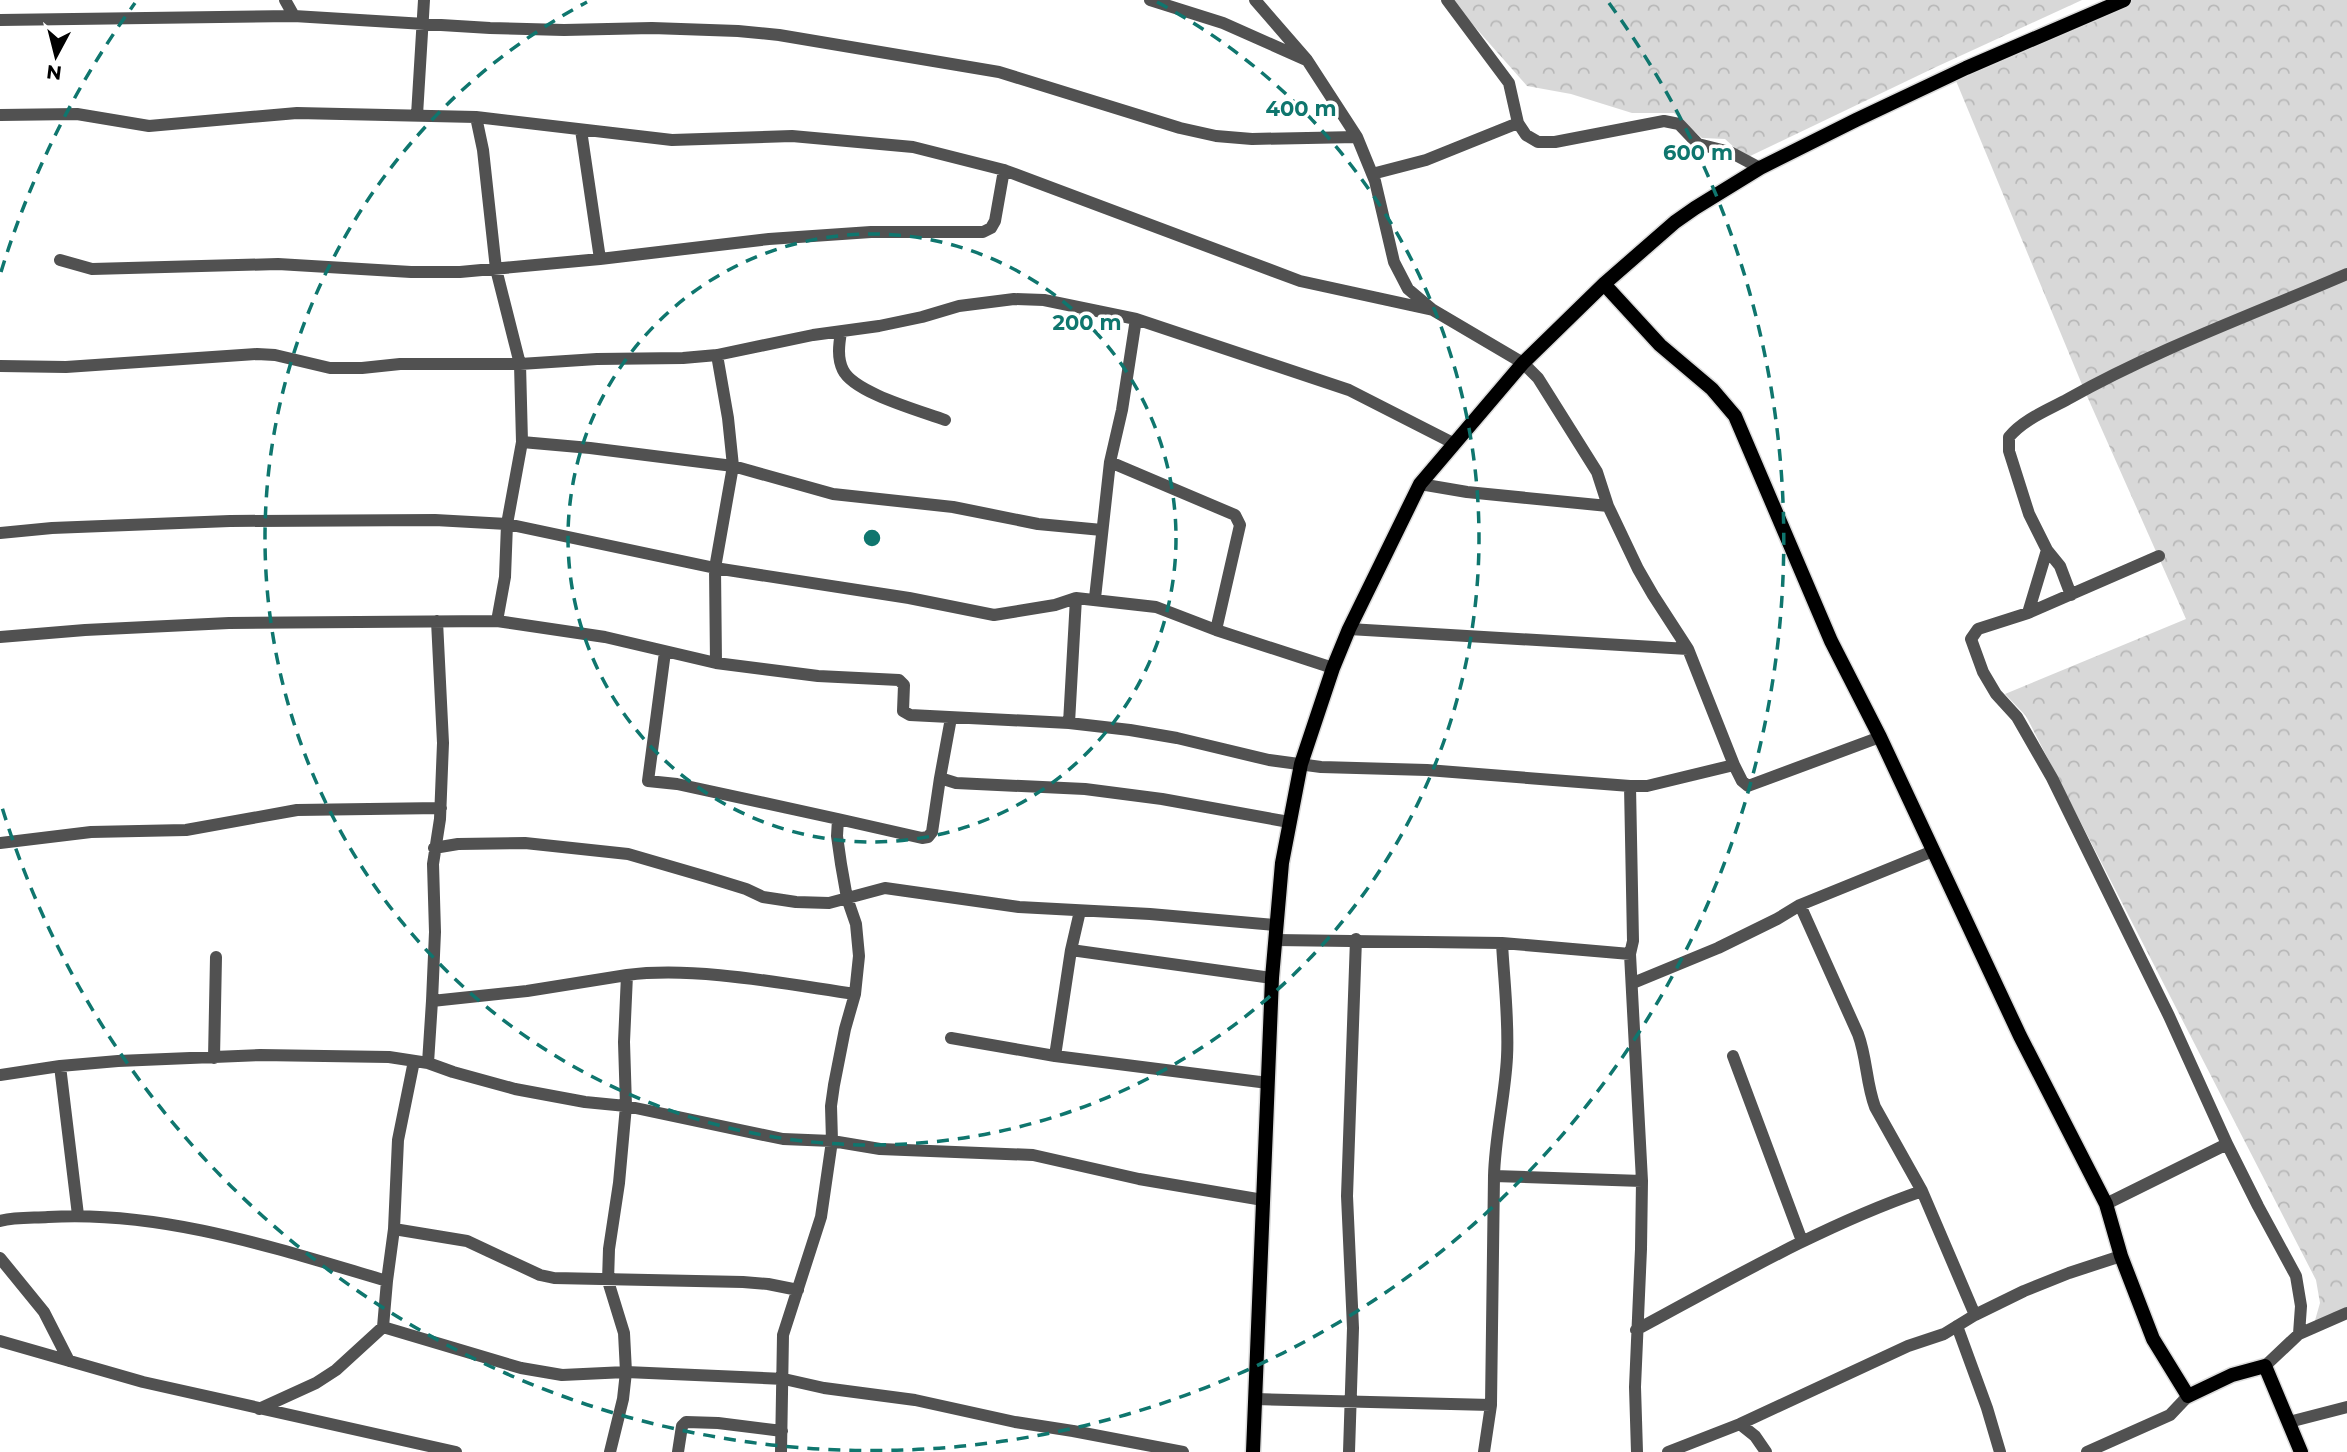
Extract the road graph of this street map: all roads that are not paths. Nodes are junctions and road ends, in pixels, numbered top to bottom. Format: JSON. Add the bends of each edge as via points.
{"nodes":[{"id":1,"x":285,"y":0,"type":"edge"},
{"id":2,"x":424,"y":0,"type":"edge"},
{"id":3,"x":1150,"y":0,"type":"edge"},
{"id":4,"x":1255,"y":0,"type":"edge"},
{"id":5,"x":1447,"y":0,"type":"edge"},
{"id":6,"x":2123,"y":0,"type":"edge"},
{"id":7,"x":293,"y":16,"type":"junction"},
{"id":8,"x":0,"y":20,"type":"edge"},
{"id":9,"x":422,"y":23,"type":"junction"},
{"id":10,"x":1307,"y":60,"type":"junction"},
{"id":11,"x":0,"y":115,"type":"edge"},
{"id":12,"x":417,"y":115,"type":"junction"},
{"id":13,"x":476,"y":117,"type":"junction"},
{"id":14,"x":1518,"y":123,"type":"junction"},
{"id":15,"x":581,"y":130,"type":"junction"},
{"id":16,"x":1357,"y":137,"type":"junction"},
{"id":17,"x":1760,"y":168,"type":"junction"},
{"id":18,"x":1004,"y":170,"type":"junction"},
{"id":19,"x":1372,"y":174,"type":"junction"},
{"id":20,"x":600,"y":259,"type":"junction"},
{"id":21,"x":60,"y":260,"type":"dead end"},
{"id":22,"x":496,"y":269,"type":"junction"},
{"id":23,"x":2347,"y":274,"type":"edge"},
{"id":24,"x":1604,"y":284,"type":"junction"},
{"id":25,"x":1433,"y":310,"type":"junction"},
{"id":26,"x":1136,"y":319,"type":"junction"},
{"id":27,"x":841,"y":332,"type":"junction"},
{"id":28,"x":717,"y":355,"type":"junction"},
{"id":29,"x":1523,"y":363,"type":"junction"},
{"id":30,"x":520,"y":364,"type":"junction"},
{"id":31,"x":0,"y":366,"type":"edge"},
{"id":32,"x":945,"y":420,"type":"dead end"},
{"id":33,"x":522,"y":442,"type":"junction"},
{"id":34,"x":1454,"y":443,"type":"junction"},
{"id":35,"x":1110,"y":462,"type":"junction"},
{"id":36,"x":733,"y":466,"type":"junction"},
{"id":37,"x":1420,"y":484,"type":"junction"},
{"id":38,"x":1608,"y":506,"type":"junction"},
{"id":39,"x":507,"y":524,"type":"junction"},
{"id":40,"x":1102,"y":530,"type":"junction"},
{"id":41,"x":0,"y":533,"type":"edge"},
{"id":42,"x":2047,"y":550,"type":"junction"},
{"id":43,"x":2159,"y":555,"type":"dead end"},
{"id":44,"x":715,"y":568,"type":"junction"},
{"id":45,"x":2071,"y":595,"type":"junction"},
{"id":46,"x":1076,"y":598,"type":"junction"},
{"id":47,"x":1095,"y":598,"type":"junction"},
{"id":48,"x":2028,"y":613,"type":"junction"},
{"id":49,"x":436,"y":621,"type":"junction"},
{"id":50,"x":497,"y":621,"type":"junction"},
{"id":51,"x":1349,"y":629,"type":"junction"},
{"id":52,"x":1216,"y":630,"type":"junction"},
{"id":53,"x":0,"y":637,"type":"edge"},
{"id":54,"x":1688,"y":649,"type":"junction"},
{"id":55,"x":665,"y":652,"type":"junction"},
{"id":56,"x":716,"y":663,"type":"junction"},
{"id":57,"x":1333,"y":668,"type":"junction"},
{"id":58,"x":951,"y":718,"type":"junction"},
{"id":59,"x":1069,"y":723,"type":"junction"},
{"id":60,"x":1880,"y":737,"type":"junction"},
{"id":61,"x":1301,"y":764,"type":"junction"},
{"id":62,"x":1734,"y":765,"type":"junction"},
{"id":63,"x":940,"y":778,"type":"junction"},
{"id":64,"x":1630,"y":786,"type":"junction"},
{"id":65,"x":441,"y":808,"type":"junction"},
{"id":66,"x":838,"y":819,"type":"junction"},
{"id":67,"x":1289,"y":822,"type":"junction"},
{"id":68,"x":0,"y":843,"type":"edge"},
{"id":69,"x":434,"y":848,"type":"junction"},
{"id":70,"x":1933,"y":851,"type":"junction"},
{"id":71,"x":847,"y":898,"type":"junction"},
{"id":72,"x":1800,"y":905,"type":"junction"},
{"id":73,"x":1080,"y":911,"type":"junction"},
{"id":74,"x":1275,"y":932,"type":"junction"},
{"id":75,"x":1356,"y":939,"type":"junction"},
{"id":76,"x":1502,"y":943,"type":"junction"},
{"id":77,"x":1072,"y":950,"type":"junction"},
{"id":78,"x":1630,"y":954,"type":"junction"},
{"id":79,"x":216,"y":957,"type":"dead end"},
{"id":80,"x":626,"y":975,"type":"junction"},
{"id":81,"x":1272,"y":978,"type":"junction"},
{"id":82,"x":1633,"y":983,"type":"junction"},
{"id":83,"x":855,"y":994,"type":"junction"},
{"id":84,"x":432,"y":1001,"type":"junction"},
{"id":85,"x":951,"y":1038,"type":"dead end"},
{"id":86,"x":1055,"y":1056,"type":"junction"},
{"id":87,"x":1733,"y":1056,"type":"dead end"},
{"id":88,"x":214,"y":1058,"type":"junction"},
{"id":89,"x":414,"y":1061,"type":"junction"},
{"id":90,"x":428,"y":1063,"type":"junction"},
{"id":91,"x":60,"y":1066,"type":"junction"},
{"id":92,"x":0,"y":1075,"type":"edge"},
{"id":93,"x":1268,"y":1083,"type":"junction"},
{"id":94,"x":626,"y":1106,"type":"junction"},
{"id":95,"x":832,"y":1141,"type":"junction"},
{"id":96,"x":2227,"y":1144,"type":"junction"},
{"id":97,"x":1494,"y":1176,"type":"junction"},
{"id":98,"x":1642,"y":1181,"type":"junction"},
{"id":99,"x":1922,"y":1192,"type":"junction"},
{"id":100,"x":1263,"y":1200,"type":"junction"},
{"id":101,"x":2106,"y":1204,"type":"junction"},
{"id":102,"x":78,"y":1215,"type":"junction"},
{"id":103,"x":0,"y":1221,"type":"edge"},
{"id":104,"x":394,"y":1229,"type":"junction"},
{"id":105,"x":1802,"y":1241,"type":"junction"},
{"id":106,"x":2122,"y":1256,"type":"junction"},
{"id":107,"x":0,"y":1258,"type":"edge"},
{"id":108,"x":387,"y":1281,"type":"junction"},
{"id":109,"x":608,"y":1281,"type":"junction"},
{"id":110,"x":798,"y":1290,"type":"junction"},
{"id":111,"x":2347,"y":1314,"type":"edge"},
{"id":112,"x":1975,"y":1315,"type":"junction"},
{"id":113,"x":1956,"y":1326,"type":"junction"},
{"id":114,"x":383,"y":1327,"type":"junction"},
{"id":115,"x":1636,"y":1330,"type":"junction"},
{"id":116,"x":2299,"y":1334,"type":"junction"},
{"id":117,"x":0,"y":1341,"type":"edge"},
{"id":118,"x":69,"y":1361,"type":"junction"},
{"id":119,"x":2264,"y":1366,"type":"junction"},
{"id":120,"x":626,"y":1372,"type":"junction"},
{"id":121,"x":784,"y":1379,"type":"junction"},
{"id":122,"x":2188,"y":1396,"type":"junction"},
{"id":123,"x":1255,"y":1399,"type":"junction"},
{"id":124,"x":1352,"y":1401,"type":"junction"},
{"id":125,"x":1491,"y":1405,"type":"junction"},
{"id":126,"x":2347,"y":1407,"type":"edge"},
{"id":127,"x":259,"y":1409,"type":"junction"},
{"id":128,"x":2289,"y":1422,"type":"junction"},
{"id":129,"x":1740,"y":1424,"type":"junction"},
{"id":130,"x":782,"y":1431,"type":"junction"},
{"id":131,"x":456,"y":1452,"type":"edge"},
{"id":132,"x":610,"y":1452,"type":"edge"},
{"id":133,"x":678,"y":1452,"type":"edge"},
{"id":134,"x":781,"y":1452,"type":"edge"},
{"id":135,"x":1183,"y":1452,"type":"edge"},
{"id":136,"x":1253,"y":1452,"type":"edge"},
{"id":137,"x":1349,"y":1452,"type":"edge"},
{"id":138,"x":1484,"y":1452,"type":"edge"},
{"id":139,"x":1637,"y":1452,"type":"edge"},
{"id":140,"x":1668,"y":1452,"type":"edge"},
{"id":141,"x":1766,"y":1452,"type":"edge"},
{"id":142,"x":2000,"y":1452,"type":"edge"},
{"id":143,"x":2087,"y":1452,"type":"edge"},
{"id":144,"x":2301,"y":1452,"type":"edge"}],
"edges":[{"from":1,"to":7,"type":"street"},
{"from":2,"to":9,"type":"street"},
{"from":3,"to":10,"type":"street","via":[[1223,23]]},
{"from":4,"to":10,"type":"street"},
{"from":5,"to":14,"type":"street","via":[[1509,83]]},
{"from":6,"to":17,"type":"main road","via":[[1944,78]]},
{"from":7,"to":8,"type":"street"},
{"from":7,"to":9,"type":"street"},
{"from":9,"to":12,"type":"street"},
{"from":9,"to":16,"type":"street","via":[[564,30],[652,27],[779,35],[999,72],[1216,136]]},
{"from":10,"to":16,"type":"street"},
{"from":11,"to":12,"type":"street","via":[[77,114],[149,126],[297,113]]},
{"from":12,"to":13,"type":"street"},
{"from":13,"to":15,"type":"street"},
{"from":13,"to":22,"type":"street"},
{"from":14,"to":17,"type":"street","via":[[1538,142],[1555,142],[1672,122],[1698,144],[1730,152]]},
{"from":14,"to":19,"type":"street","via":[[1426,160]]},
{"from":15,"to":18,"type":"street","via":[[695,141],[834,138],[913,147]]},
{"from":15,"to":20,"type":"street"},
{"from":16,"to":19,"type":"street"},
{"from":17,"to":24,"type":"main road","via":[[1675,222]]},
{"from":18,"to":20,"type":"street","via":[[995,221],[983,232],[871,232],[769,239]]},
{"from":18,"to":25,"type":"street","via":[[1300,281]]},
{"from":19,"to":25,"type":"street","via":[[1398,271],[1408,289]]},
{"from":20,"to":22,"type":"street"},
{"from":21,"to":22,"type":"street","via":[[92,269],[278,264],[411,272]]},
{"from":22,"to":30,"type":"street"},
{"from":23,"to":42,"type":"street","via":[[2109,378],[2015,430],[2009,437],[2009,451],[2029,514]]},
{"from":24,"to":29,"type":"main road"},
{"from":24,"to":60,"type":"main road","via":[[1735,416],[1831,641]]},
{"from":25,"to":29,"type":"street"},
{"from":26,"to":27,"type":"street","via":[[1044,300],[1014,299]]},
{"from":26,"to":34,"type":"street","via":[[1349,390]]},
{"from":26,"to":35,"type":"street"},
{"from":27,"to":28,"type":"street"},
{"from":27,"to":32,"type":"street","via":[[843,371],[855,383]]},
{"from":28,"to":30,"type":"street"},
{"from":28,"to":36,"type":"street"},
{"from":29,"to":34,"type":"main road"},
{"from":29,"to":38,"type":"street","via":[[1569,424],[1597,472]]},
{"from":30,"to":31,"type":"street","via":[[330,368],[257,354],[66,367]]},
{"from":30,"to":33,"type":"street"},
{"from":33,"to":36,"type":"street"},
{"from":33,"to":39,"type":"street"},
{"from":34,"to":37,"type":"main road"},
{"from":35,"to":40,"type":"street"},
{"from":35,"to":52,"type":"street","via":[[1239,520]]},
{"from":36,"to":40,"type":"street","via":[[833,494]]},
{"from":36,"to":44,"type":"street"},
{"from":37,"to":38,"type":"street"},
{"from":37,"to":51,"type":"main road"},
{"from":38,"to":54,"type":"street","via":[[1653,595]]},
{"from":39,"to":41,"type":"street","via":[[308,519]]},
{"from":39,"to":44,"type":"street"},
{"from":39,"to":50,"type":"street"},
{"from":40,"to":47,"type":"street"},
{"from":42,"to":45,"type":"street","via":[[2060,566]]},
{"from":42,"to":48,"type":"street"},
{"from":43,"to":45,"type":"street"},
{"from":44,"to":46,"type":"street","via":[[994,615]]},
{"from":44,"to":56,"type":"street"},
{"from":45,"to":48,"type":"street"},
{"from":46,"to":47,"type":"street"},
{"from":46,"to":59,"type":"street"},
{"from":47,"to":52,"type":"street","via":[[1156,607]]},
{"from":48,"to":96,"type":"street","via":[[1978,629],[1971,639],[1979,661],[2052,778]]},
{"from":49,"to":50,"type":"street"},
{"from":49,"to":53,"type":"street","via":[[229,623]]},
{"from":49,"to":65,"type":"street","via":[[443,743]]},
{"from":50,"to":55,"type":"street"},
{"from":51,"to":54,"type":"street"},
{"from":51,"to":57,"type":"main road"},
{"from":52,"to":57,"type":"street"},
{"from":54,"to":62,"type":"street"},
{"from":55,"to":56,"type":"street"},
{"from":55,"to":66,"type":"street","via":[[648,781]]},
{"from":56,"to":58,"type":"street","via":[[818,676],[899,680],[904,685],[905,714]]},
{"from":57,"to":61,"type":"main road"},
{"from":58,"to":59,"type":"street"},
{"from":58,"to":63,"type":"street"},
{"from":59,"to":61,"type":"street","via":[[1177,738]]},
{"from":60,"to":62,"type":"street","via":[[1748,786]]},
{"from":60,"to":70,"type":"main road"},
{"from":61,"to":64,"type":"street"},
{"from":61,"to":67,"type":"main road"},
{"from":62,"to":64,"type":"street"},
{"from":63,"to":66,"type":"street","via":[[928,837]]},
{"from":63,"to":67,"type":"street","via":[[957,783],[1084,789]]},
{"from":64,"to":78,"type":"street"},
{"from":65,"to":68,"type":"street","via":[[297,810],[186,830],[91,832]]},
{"from":65,"to":69,"type":"street"},
{"from":66,"to":71,"type":"street"},
{"from":67,"to":74,"type":"main road"},
{"from":69,"to":71,"type":"street","via":[[525,843],[579,848],[628,854],[774,900],[829,903]]},
{"from":69,"to":84,"type":"street"},
{"from":70,"to":72,"type":"street"},
{"from":70,"to":101,"type":"main road"},
{"from":71,"to":73,"type":"street","via":[[886,888]]},
{"from":71,"to":83,"type":"street","via":[[858,938]]},
{"from":72,"to":82,"type":"street","via":[[1718,948]]},
{"from":72,"to":99,"type":"street","via":[[1858,1034],[1875,1107]]},
{"from":73,"to":74,"type":"street","via":[[1150,914]]},
{"from":73,"to":77,"type":"street"},
{"from":74,"to":75,"type":"street"},
{"from":74,"to":81,"type":"main road"},
{"from":75,"to":76,"type":"street"},
{"from":75,"to":124,"type":"street","via":[[1347,1196]]},
{"from":76,"to":78,"type":"street"},
{"from":76,"to":97,"type":"street","via":[[1507,1054]]},
{"from":77,"to":81,"type":"street"},
{"from":77,"to":86,"type":"street"},
{"from":78,"to":82,"type":"street"},
{"from":79,"to":88,"type":"street"},
{"from":80,"to":83,"type":"street","via":[[681,974]]},
{"from":80,"to":84,"type":"street"},
{"from":80,"to":94,"type":"street"},
{"from":81,"to":93,"type":"main road"},
{"from":82,"to":98,"type":"street"},
{"from":83,"to":95,"type":"street","via":[[837,1061]]},
{"from":84,"to":90,"type":"street"},
{"from":85,"to":86,"type":"street"},
{"from":86,"to":93,"type":"street"},
{"from":87,"to":105,"type":"street"},
{"from":88,"to":89,"type":"street","via":[[307,1055]]},
{"from":88,"to":91,"type":"street"},
{"from":89,"to":90,"type":"street"},
{"from":89,"to":104,"type":"street","via":[[398,1140]]},
{"from":90,"to":94,"type":"street","via":[[515,1088]]},
{"from":91,"to":92,"type":"street"},
{"from":91,"to":102,"type":"street"},
{"from":93,"to":100,"type":"main road"},
{"from":94,"to":95,"type":"street","via":[[783,1139]]},
{"from":94,"to":109,"type":"street"},
{"from":95,"to":100,"type":"street","via":[[880,1149],[1033,1155]]},
{"from":95,"to":110,"type":"street","via":[[821,1217]]},
{"from":96,"to":101,"type":"street"},
{"from":96,"to":116,"type":"street","via":[[2296,1276]]},
{"from":97,"to":98,"type":"street"},
{"from":97,"to":125,"type":"street"},
{"from":98,"to":115,"type":"street"},
{"from":99,"to":105,"type":"street"},
{"from":99,"to":112,"type":"street"},
{"from":100,"to":123,"type":"main road"},
{"from":101,"to":106,"type":"main road"},
{"from":102,"to":103,"type":"street"},
{"from":102,"to":108,"type":"street","via":[[169,1223]]},
{"from":104,"to":108,"type":"street"},
{"from":104,"to":109,"type":"street","via":[[467,1241],[547,1277]]},
{"from":105,"to":115,"type":"street"},
{"from":106,"to":112,"type":"street"},
{"from":106,"to":122,"type":"main road","via":[[2153,1339]]},
{"from":107,"to":118,"type":"street","via":[[44,1312]]},
{"from":108,"to":114,"type":"street"},
{"from":109,"to":110,"type":"street","via":[[758,1282]]},
{"from":109,"to":120,"type":"street","via":[[624,1333]]},
{"from":110,"to":121,"type":"street","via":[[783,1335]]},
{"from":111,"to":116,"type":"street"},
{"from":112,"to":113,"type":"street"},
{"from":113,"to":129,"type":"street"},
{"from":113,"to":142,"type":"street"},
{"from":114,"to":120,"type":"street","via":[[521,1368],[573,1375]]},
{"from":114,"to":127,"type":"street","via":[[336,1370]]},
{"from":115,"to":139,"type":"street"},
{"from":116,"to":119,"type":"street"},
{"from":117,"to":118,"type":"street"},
{"from":118,"to":127,"type":"street"},
{"from":119,"to":122,"type":"main road"},
{"from":119,"to":128,"type":"main road"},
{"from":120,"to":121,"type":"street"},
{"from":120,"to":132,"type":"street"},
{"from":121,"to":130,"type":"street"},
{"from":121,"to":135,"type":"street"},
{"from":122,"to":143,"type":"street","via":[[2170,1415]]},
{"from":123,"to":124,"type":"street"},
{"from":123,"to":136,"type":"main road"},
{"from":124,"to":125,"type":"street"},
{"from":124,"to":137,"type":"street"},
{"from":125,"to":138,"type":"street"},
{"from":126,"to":128,"type":"street"},
{"from":127,"to":131,"type":"street"},
{"from":128,"to":144,"type":"main road"},
{"from":129,"to":140,"type":"street"},
{"from":129,"to":141,"type":"street"},
{"from":130,"to":133,"type":"street","via":[[686,1422]]},
{"from":130,"to":134,"type":"street"}]}
